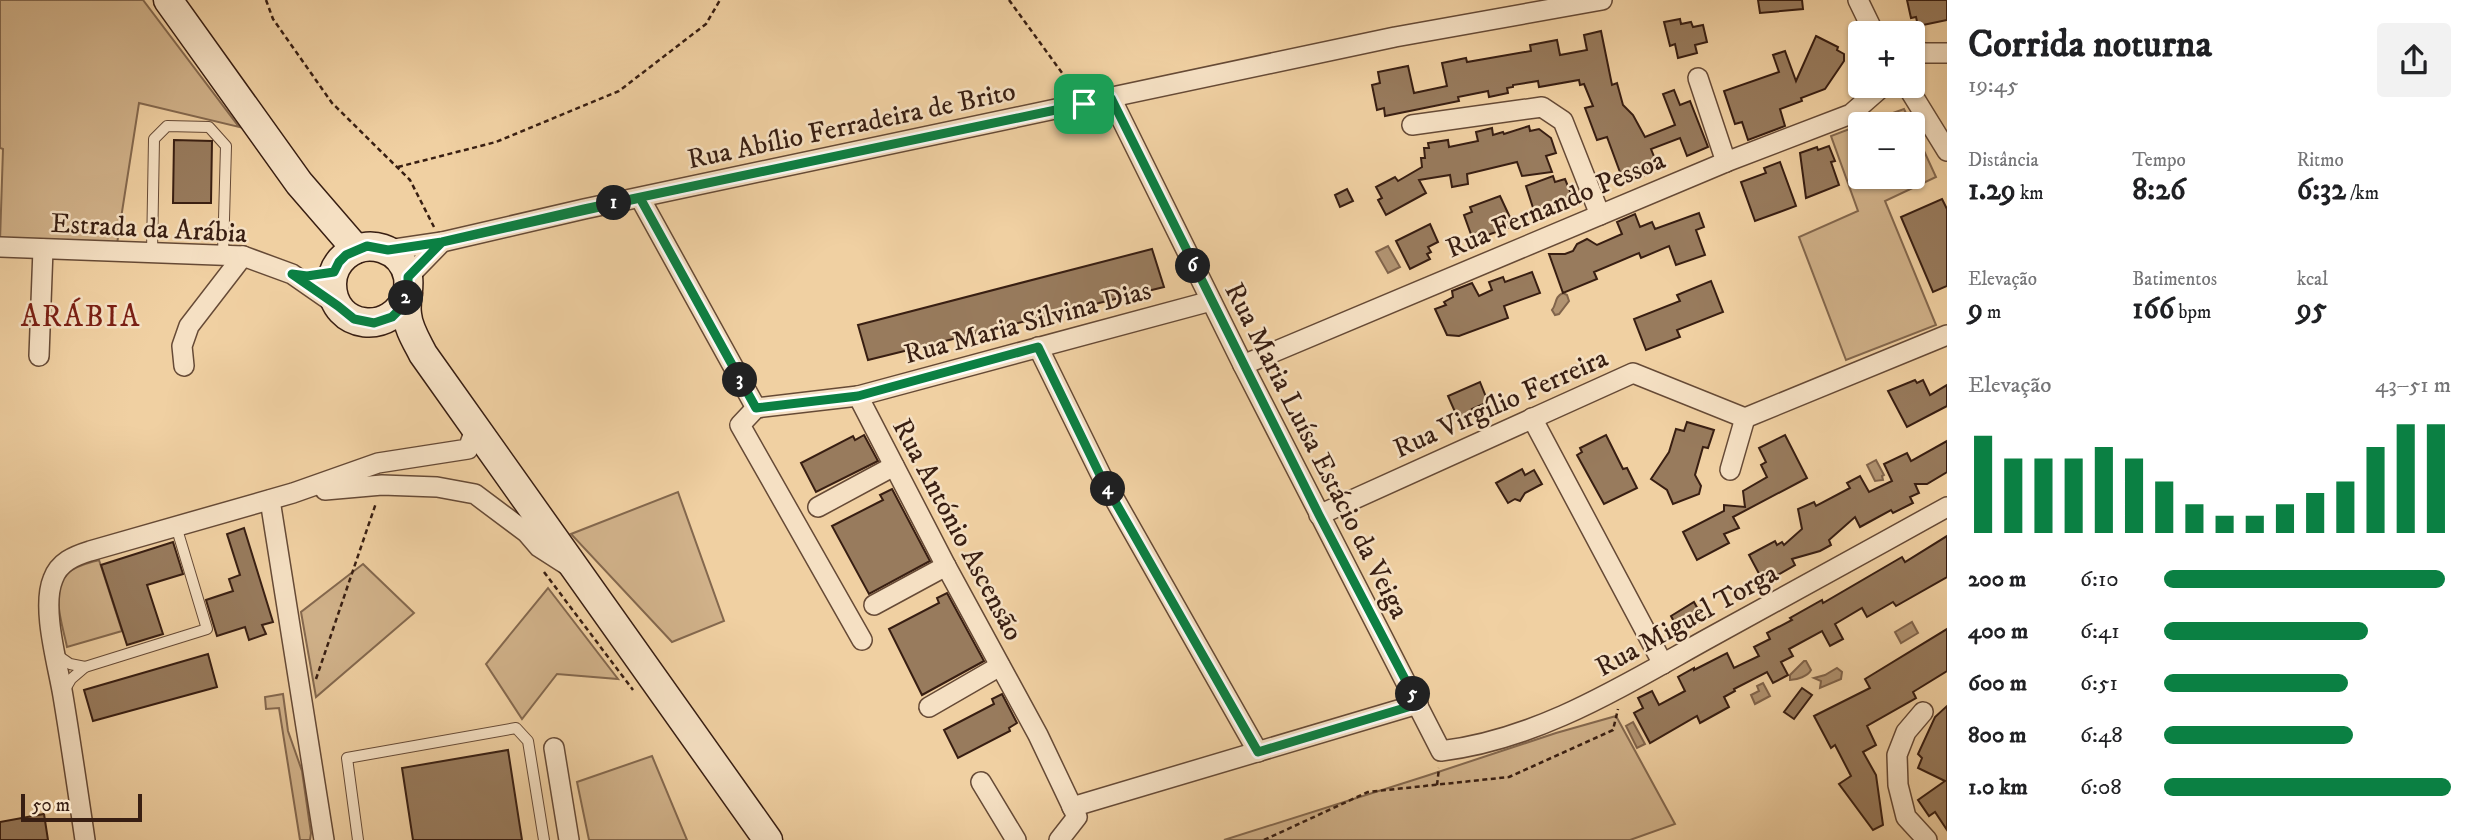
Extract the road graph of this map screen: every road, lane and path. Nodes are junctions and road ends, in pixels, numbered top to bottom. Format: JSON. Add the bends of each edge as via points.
{"nodes":[{"id":1,"x":168,"y":0,"type":"edge"},
{"id":2,"x":266,"y":0,"type":"edge"},
{"id":3,"x":720,"y":0,"type":"edge"},
{"id":4,"x":1009,"y":0,"type":"edge"},
{"id":5,"x":1602,"y":0,"type":"edge"},
{"id":6,"x":1858,"y":0,"type":"edge"},
{"id":7,"x":1868,"y":21,"type":"edge"},
{"id":8,"x":1942,"y":53,"type":"edge"},
{"id":9,"x":1925,"y":61,"type":"edge"},
{"id":10,"x":1698,"y":79,"type":"dead end"},
{"id":11,"x":1111,"y":98,"type":"junction"},
{"id":12,"x":1870,"y":98,"type":"edge"},
{"id":13,"x":1914,"y":98,"type":"edge"},
{"id":14,"x":1084,"y":104,"type":"junction"},
{"id":15,"x":1412,"y":125,"type":"dead end"},
{"id":16,"x":1947,"y":151,"type":"edge"},
{"id":17,"x":1726,"y":162,"type":"junction"},
{"id":18,"x":398,"y":167,"type":"junction"},
{"id":19,"x":640,"y":198,"type":"junction"},
{"id":20,"x":1600,"y":215,"type":"junction"},
{"id":21,"x":442,"y":242,"type":"junction"},
{"id":22,"x":0,"y":247,"type":"edge"},
{"id":23,"x":43,"y":249,"type":"junction"},
{"id":24,"x":388,"y":250,"type":"junction"},
{"id":25,"x":152,"y":252,"type":"junction"},
{"id":26,"x":233,"y":255,"type":"junction"},
{"id":27,"x":343,"y":261,"type":"junction"},
{"id":28,"x":292,"y":274,"type":"junction"},
{"id":29,"x":408,"y":285,"type":"junction"},
{"id":30,"x":1211,"y":301,"type":"junction"},
{"id":31,"x":338,"y":306,"type":"junction"},
{"id":32,"x":374,"y":323,"type":"junction"},
{"id":33,"x":1947,"y":335,"type":"edge"},
{"id":34,"x":415,"y":339,"type":"junction"},
{"id":35,"x":1038,"y":347,"type":"junction"},
{"id":36,"x":39,"y":356,"type":"dead end"},
{"id":37,"x":1243,"y":365,"type":"junction"},
{"id":38,"x":184,"y":366,"type":"dead end"},
{"id":39,"x":858,"y":396,"type":"junction"},
{"id":40,"x":756,"y":408,"type":"junction"},
{"id":41,"x":1532,"y":418,"type":"junction"},
{"id":42,"x":1745,"y":418,"type":"junction"},
{"id":43,"x":476,"y":427,"type":"junction"},
{"id":44,"x":894,"y":466,"type":"junction"},
{"id":45,"x":1730,"y":470,"type":"dead end"},
{"id":46,"x":382,"y":485,"type":"junction"},
{"id":47,"x":293,"y":493,"type":"junction"},
{"id":48,"x":270,"y":499,"type":"junction"},
{"id":49,"x":818,"y":507,"type":"dead end"},
{"id":50,"x":1947,"y":507,"type":"edge"},
{"id":51,"x":1319,"y":515,"type":"junction"},
{"id":52,"x":176,"y":526,"type":"junction"},
{"id":53,"x":946,"y":566,"type":"junction"},
{"id":54,"x":540,"y":567,"type":"dead end"},
{"id":55,"x":577,"y":571,"type":"junction"},
{"id":56,"x":874,"y":605,"type":"dead end"},
{"id":57,"x":862,"y":640,"type":"dead end"},
{"id":58,"x":54,"y":652,"type":"junction"},
{"id":59,"x":1663,"y":664,"type":"junction"},
{"id":60,"x":1000,"y":666,"type":"junction"},
{"id":61,"x":85,"y":667,"type":"junction"},
{"id":62,"x":1625,"y":686,"type":"junction"},
{"id":63,"x":63,"y":695,"type":"junction"},
{"id":64,"x":639,"y":698,"type":"dead end"},
{"id":65,"x":1418,"y":704,"type":"junction"},
{"id":66,"x":929,"y":707,"type":"dead end"},
{"id":67,"x":1923,"y":712,"type":"dead end"},
{"id":68,"x":304,"y":715,"type":"junction"},
{"id":69,"x":554,"y":748,"type":"dead end"},
{"id":70,"x":1441,"y":751,"type":"joint"},
{"id":71,"x":1258,"y":752,"type":"junction"},
{"id":72,"x":981,"y":782,"type":"dead end"},
{"id":73,"x":1072,"y":807,"type":"junction"},
{"id":74,"x":85,"y":840,"type":"edge"},
{"id":75,"x":324,"y":840,"type":"edge"},
{"id":76,"x":358,"y":840,"type":"edge"},
{"id":77,"x":544,"y":840,"type":"edge"},
{"id":78,"x":569,"y":840,"type":"edge"},
{"id":79,"x":768,"y":840,"type":"edge"},
{"id":80,"x":1016,"y":840,"type":"edge"},
{"id":81,"x":1059,"y":840,"type":"edge"},
{"id":82,"x":1264,"y":840,"type":"edge"},
{"id":83,"x":1927,"y":840,"type":"edge"}],
"edges":[{"from":1,"to":27,"type":"street","via":[[299,183]]},
{"from":2,"to":18,"type":"path","via":[[274,19],[332,103]]},
{"from":3,"to":18,"type":"path","via":[[706,24],[619,91],[496,142]]},
{"from":4,"to":14,"type":"path"},
{"from":5,"to":11,"type":"street","name":"Rua Abílio Ferradeira de Brito","via":[[1395,37]]},
{"from":6,"to":7,"type":"street"},
{"from":8,"to":9,"type":"street"},
{"from":10,"to":17,"type":"street"},
{"from":11,"to":14,"type":"street","name":"Rua Abílio Ferradeira de Brito"},
{"from":11,"to":30,"type":"street","name":"Rua Maria Luísa Estácio da Veiga"},
{"from":12,"to":17,"type":"street","name":"Rua Fernando Pessoa","via":[[1852,114]]},
{"from":13,"to":16,"type":"street"},
{"from":14,"to":19,"type":"street","name":"Rua Abílio Ferradeira de Brito"},
{"from":15,"to":20,"type":"street","via":[[1542,107],[1563,121]]},
{"from":17,"to":20,"type":"street","name":"Rua Fernando Pessoa"},
{"from":18,"to":21,"type":"path","via":[[410,180]]},
{"from":19,"to":21,"type":"street","name":"Rua Abílio Ferradeira de Brito"},
{"from":19,"to":40,"type":"street"},
{"from":20,"to":37,"type":"street","name":"Rua Fernando Pessoa"},
{"from":21,"to":24,"type":"street","name":"Rua Abílio Ferradeira de Brito"},
{"from":21,"to":29,"type":"street"},
{"from":22,"to":23,"type":"street","name":"Estrada da Arábia"},
{"from":23,"to":25,"type":"street","name":"Estrada da Arábia"},
{"from":23,"to":36,"type":"street"},
{"from":24,"to":27,"type":"street","via":[[367,246]]},
{"from":24,"to":29,"type":"street","via":[[402,262]]},
{"from":25,"to":26,"type":"street","name":"Estrada da Arábia"},
{"from":25,"to":26,"type":"lane","via":[[154,139],[167,126],[209,127],[226,146]]},
{"from":26,"to":28,"type":"street","name":"Estrada da Arábia"},
{"from":26,"to":38,"type":"street","via":[[189,327],[182,346]]},
{"from":27,"to":28,"type":"street","via":[[307,276]]},
{"from":27,"to":31,"type":"street","via":[[332,284]]},
{"from":28,"to":31,"type":"street"},
{"from":29,"to":32,"type":"street","via":[[399,310]]},
{"from":29,"to":34,"type":"street","via":[[407,315]]},
{"from":30,"to":35,"type":"street","name":"Rua Maria Silvina Dias"},
{"from":30,"to":37,"type":"street","name":"Rua Maria Luísa Estácio da Veiga"},
{"from":31,"to":32,"type":"street","via":[[354,319]]},
{"from":32,"to":34,"type":"street"},
{"from":33,"to":42,"type":"street"},
{"from":34,"to":43,"type":"street"},
{"from":35,"to":39,"type":"street","name":"Rua Maria Silvina Dias"},
{"from":35,"to":71,"type":"street","via":[[1101,477]]},
{"from":37,"to":51,"type":"street","name":"Rua Maria Luísa Estácio da Veiga"},
{"from":39,"to":40,"type":"street"},
{"from":39,"to":44,"type":"street","name":"Rua António Ascensão"},
{"from":40,"to":57,"type":"street","via":[[740,425]]},
{"from":41,"to":42,"type":"street","name":"Rua Virgílio Ferreira","via":[[1633,373]]},
{"from":41,"to":51,"type":"street","name":"Rua Virgílio Ferreira"},
{"from":41,"to":59,"type":"street"},
{"from":42,"to":45,"type":"street"},
{"from":43,"to":47,"type":"street","via":[[468,449],[378,463]]},
{"from":43,"to":55,"type":"street"},
{"from":44,"to":49,"type":"street"},
{"from":44,"to":53,"type":"street","name":"Rua António Ascensão"},
{"from":46,"to":47,"type":"street"},
{"from":46,"to":55,"type":"street","via":[[475,494],[539,547]]},
{"from":46,"to":68,"type":"path"},
{"from":47,"to":48,"type":"street"},
{"from":48,"to":52,"type":"street"},
{"from":48,"to":68,"type":"street"},
{"from":50,"to":59,"type":"street","name":"Rua Miguel Torga"},
{"from":51,"to":65,"type":"street","name":"Rua Maria Luísa Estácio da Veiga"},
{"from":52,"to":58,"type":"street","via":[[90,551],[60,566],[49,596]]},
{"from":52,"to":61,"type":"lane","via":[[207,629]]},
{"from":53,"to":56,"type":"street"},
{"from":53,"to":60,"type":"street","name":"Rua António Ascensão"},
{"from":54,"to":64,"type":"path"},
{"from":55,"to":79,"type":"street"},
{"from":58,"to":61,"type":"lane","via":[[69,664]]},
{"from":58,"to":63,"type":"street"},
{"from":59,"to":62,"type":"street","name":"Rua Miguel Torga"},
{"from":60,"to":66,"type":"street"},
{"from":60,"to":73,"type":"street","name":"Rua António Ascensão"},
{"from":61,"to":63,"type":"lane","via":[[71,679]]},
{"from":62,"to":70,"type":"street","name":"Rua Miguel Torga","via":[[1563,717],[1469,748]]},
{"from":62,"to":82,"type":"path","via":[[1613,730],[1508,776],[1368,792]]},
{"from":63,"to":74,"type":"street"},
{"from":65,"to":70,"type":"street","name":"Rua Maria Luísa Estácio da Veiga"},
{"from":65,"to":71,"type":"street"},
{"from":67,"to":83,"type":"street","via":[[1906,732],[1897,755],[1906,817]]},
{"from":68,"to":75,"type":"street"},
{"from":69,"to":78,"type":"street"},
{"from":71,"to":73,"type":"street"},
{"from":72,"to":80,"type":"street"},
{"from":73,"to":81,"type":"street","via":[[1077,817]]},
{"from":76,"to":77,"type":"lane","via":[[347,758],[516,728],[528,741]]}]}
